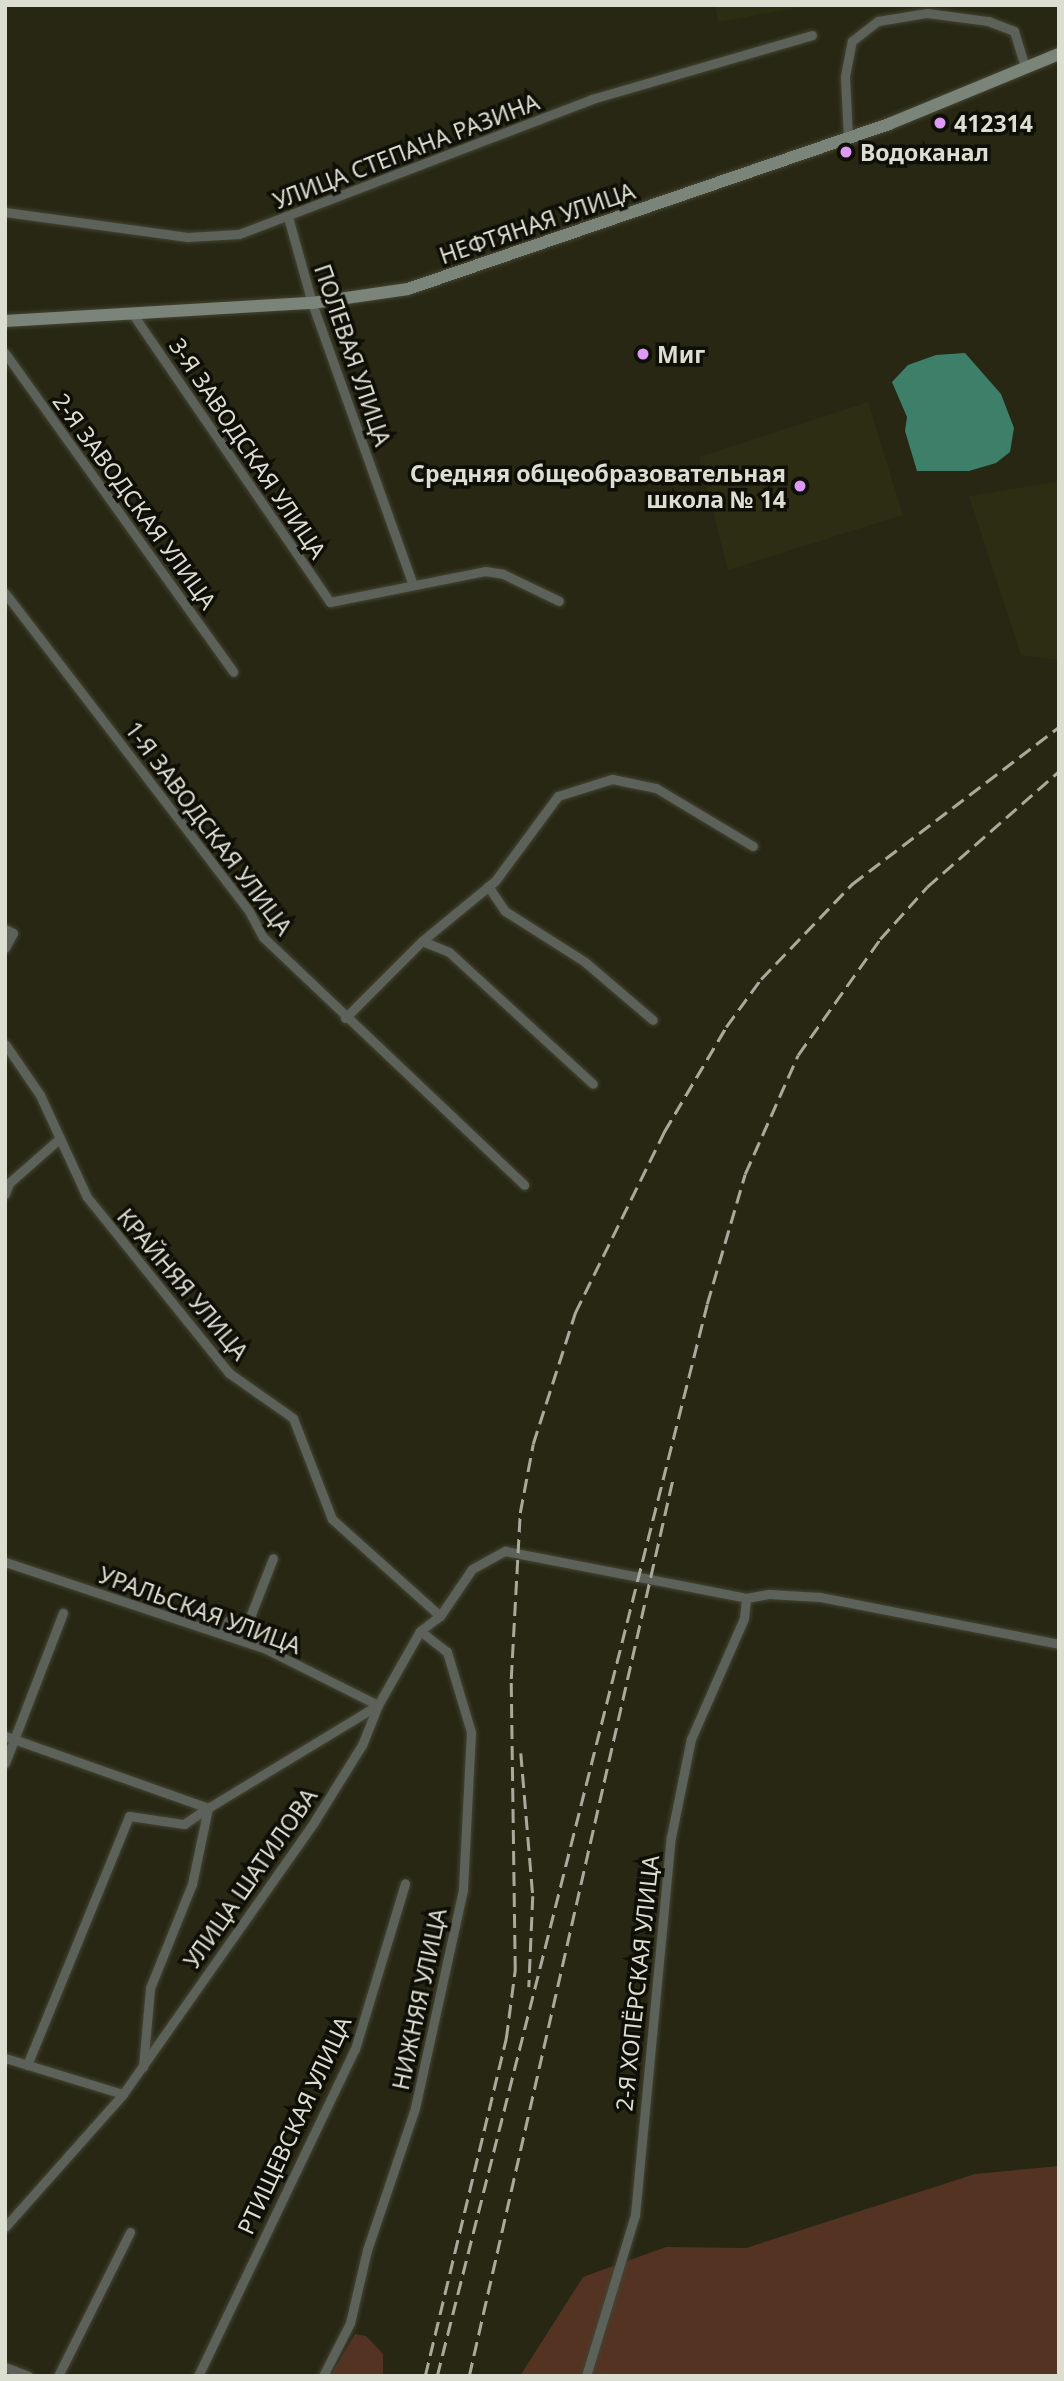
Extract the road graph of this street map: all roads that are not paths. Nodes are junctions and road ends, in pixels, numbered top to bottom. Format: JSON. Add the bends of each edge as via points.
{"nodes":[{"id":1,"x":812,"y":35,"type":"dead end"},
{"id":2,"x":1059,"y":54,"type":"edge"},
{"id":3,"x":1025,"y":68,"type":"junction"},
{"id":4,"x":848,"y":138,"type":"junction"},
{"id":5,"x":5,"y":212,"type":"edge"},
{"id":6,"x":289,"y":217,"type":"junction"},
{"id":7,"x":313,"y":303,"type":"junction"},
{"id":8,"x":134,"y":316,"type":"junction"},
{"id":9,"x":5,"y":321,"type":"edge"},
{"id":10,"x":5,"y":353,"type":"edge"},
{"id":11,"x":412,"y":583,"type":"junction"},
{"id":12,"x":5,"y":593,"type":"edge"},
{"id":13,"x":559,"y":601,"type":"dead end"},
{"id":14,"x":233,"y":671,"type":"dead end"},
{"id":15,"x":753,"y":846,"type":"dead end"},
{"id":16,"x":488,"y":886,"type":"junction"},
{"id":17,"x":5,"y":929,"type":"edge"},
{"id":18,"x":422,"y":941,"type":"junction"},
{"id":19,"x":5,"y":948,"type":"edge"},
{"id":20,"x":345,"y":1018,"type":"junction"},
{"id":21,"x":653,"y":1020,"type":"dead end"},
{"id":22,"x":5,"y":1044,"type":"edge"},
{"id":23,"x":593,"y":1084,"type":"dead end"},
{"id":24,"x":60,"y":1138,"type":"junction"},
{"id":25,"x":7,"y":1182,"type":"edge"},
{"id":26,"x":524,"y":1185,"type":"dead end"},
{"id":27,"x":5,"y":1194,"type":"edge"},
{"id":28,"x":273,"y":1558,"type":"dead end"},
{"id":29,"x":5,"y":1562,"type":"edge"},
{"id":30,"x":746,"y":1598,"type":"junction"},
{"id":31,"x":62,"y":1613,"type":"dead end"},
{"id":32,"x":440,"y":1616,"type":"junction"},
{"id":33,"x":420,"y":1631,"type":"junction"},
{"id":34,"x":223,"y":1634,"type":"junction"},
{"id":35,"x":1059,"y":1644,"type":"edge"},
{"id":36,"x":377,"y":1705,"type":"junction"},
{"id":37,"x":5,"y":1736,"type":"edge"},
{"id":38,"x":16,"y":1740,"type":"junction"},
{"id":39,"x":5,"y":1763,"type":"edge"},
{"id":40,"x":208,"y":1808,"type":"junction"},
{"id":41,"x":405,"y":1883,"type":"dead end"},
{"id":42,"x":5,"y":2058,"type":"edge"},
{"id":43,"x":27,"y":2065,"type":"junction"},
{"id":44,"x":142,"y":2067,"type":"junction"},
{"id":45,"x":123,"y":2094,"type":"junction"},
{"id":46,"x":5,"y":2227,"type":"edge"},
{"id":47,"x":130,"y":2232,"type":"dead end"},
{"id":48,"x":5,"y":2367,"type":"edge"},
{"id":49,"x":28,"y":2376,"type":"edge"},
{"id":50,"x":58,"y":2376,"type":"edge"},
{"id":51,"x":198,"y":2376,"type":"edge"},
{"id":52,"x":323,"y":2376,"type":"edge"},
{"id":53,"x":586,"y":2376,"type":"edge"}],
"edges":[{"from":1,"to":6,"type":"street","name":"УЛИЦА СТЕПАНА РАЗИНА","via":[[592,99]]},
{"from":2,"to":3,"type":"main road","name":"НЕФТЯНАЯ УЛИЦА"},
{"from":3,"to":4,"type":"main road","name":"НЕФТЯНАЯ УЛИЦА"},
{"from":3,"to":4,"type":"street","via":[[1014,30],[988,20],[927,13],[878,21],[852,41],[845,76]]},
{"from":4,"to":7,"type":"main road","name":"НЕФТЯНАЯ УЛИЦА","via":[[441,279]]},
{"from":5,"to":6,"type":"street","name":"УЛИЦА СТЕПАНА РАЗИНА","via":[[187,237],[239,234]]},
{"from":6,"to":7,"type":"street","name":"ПОЛЕВАЯ УЛИЦА"},
{"from":7,"to":8,"type":"main road","name":"НЕФТЯНАЯ УЛИЦА"},
{"from":7,"to":11,"type":"street","name":"ПОЛЕВАЯ УЛИЦА"},
{"from":8,"to":9,"type":"main road","name":"НЕФТЯНАЯ УЛИЦА"},
{"from":8,"to":11,"type":"street","name":"3-Я ЗАВОДСКАЯ УЛИЦА","via":[[330,602]]},
{"from":10,"to":14,"type":"street","name":"2-Я ЗАВОДСКАЯ УЛИЦА"},
{"from":11,"to":13,"type":"street","via":[[485,571],[503,574]]},
{"from":12,"to":20,"type":"street","name":"1-Я ЗАВОДСКАЯ УЛИЦА","via":[[249,911],[263,937]]},
{"from":15,"to":16,"type":"street","via":[[656,788],[612,779],[558,796]]},
{"from":16,"to":18,"type":"street"},
{"from":16,"to":21,"type":"street","via":[[505,911],[585,962]]},
{"from":17,"to":19,"type":"street","via":[[13,933]]},
{"from":18,"to":20,"type":"street"},
{"from":18,"to":23,"type":"street","via":[[449,952]]},
{"from":20,"to":26,"type":"street","name":"1-Я ЗАВОДСКАЯ УЛИЦА"},
{"from":22,"to":24,"type":"street","name":"КРАЙНЯЯ УЛИЦА","via":[[40,1095]]},
{"from":24,"to":25,"type":"street"},
{"from":24,"to":32,"type":"street","name":"КРАЙНЯЯ УЛИЦА","via":[[87,1197],[229,1373],[293,1418],[332,1519]]},
{"from":25,"to":27,"type":"street"},
{"from":28,"to":34,"type":"street","via":[[250,1617],[242,1625],[228,1621]]},
{"from":29,"to":34,"type":"street","name":"УРАЛЬСКАЯ УЛИЦА"},
{"from":30,"to":32,"type":"street","via":[[505,1551],[472,1569]]},
{"from":30,"to":35,"type":"street","via":[[820,1597]]},
{"from":30,"to":53,"type":"street","name":"2-Я ХОПЁРСКАЯ УЛИЦА","via":[[744,1618],[691,1739],[686,1763],[671,1836],[635,2215]]},
{"from":31,"to":38,"type":"street"},
{"from":32,"to":33,"type":"street"},
{"from":33,"to":36,"type":"street","name":"УЛИЦА ШАТИЛОВА"},
{"from":33,"to":52,"type":"street","name":"НИЖНЯЯ УЛИЦА","via":[[447,1652],[471,1732],[463,1889],[415,2108],[367,2250],[351,2323]]},
{"from":34,"to":36,"type":"street","name":"УРАЛЬСКАЯ УЛИЦА","via":[[266,1649]]},
{"from":36,"to":40,"type":"street","name":"УЛИЦА ШАТИЛОВА"},
{"from":36,"to":44,"type":"street","name":"УЛИЦА ШАТИЛОВА","via":[[362,1745],[314,1822]]},
{"from":37,"to":38,"type":"street"},
{"from":38,"to":39,"type":"street"},
{"from":38,"to":40,"type":"street"},
{"from":40,"to":43,"type":"street","via":[[184,1824],[129,1816]]},
{"from":40,"to":44,"type":"street","name":"УЛИЦА ШАТИЛОВА","via":[[192,1884],[150,1989]]},
{"from":41,"to":51,"type":"street","name":"РТИЩЕВСКАЯ УЛИЦА","via":[[355,2049]]},
{"from":42,"to":43,"type":"street"},
{"from":43,"to":45,"type":"street"},
{"from":44,"to":45,"type":"street","name":"УЛИЦА ШАТИЛОВА"},
{"from":45,"to":46,"type":"street","name":"УЛИЦА ШАТИЛОВА"},
{"from":47,"to":50,"type":"street"},
{"from":48,"to":49,"type":"street"}]}
